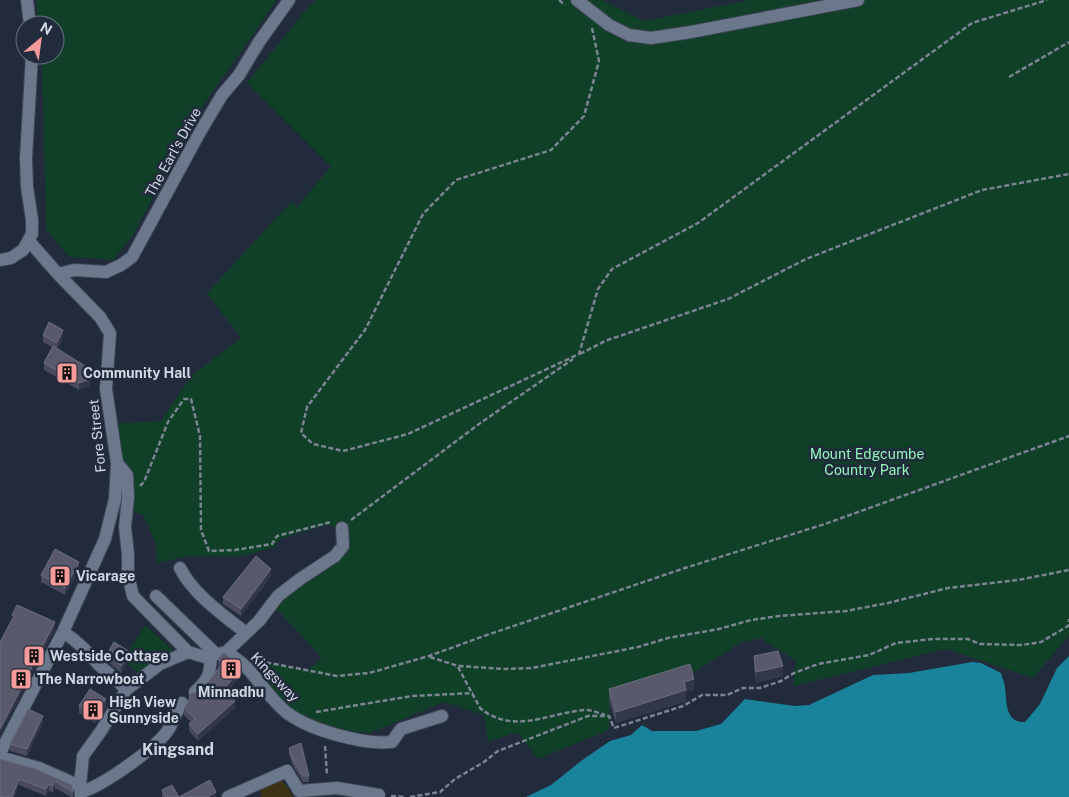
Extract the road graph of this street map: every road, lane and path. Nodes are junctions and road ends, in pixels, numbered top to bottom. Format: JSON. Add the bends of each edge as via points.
{"nodes":[{"id":1,"x":27,"y":0,"type":"edge"},
{"id":2,"x":290,"y":0,"type":"edge"},
{"id":3,"x":559,"y":0,"type":"edge"},
{"id":4,"x":858,"y":0,"type":"edge"},
{"id":5,"x":1047,"y":0,"type":"edge"},
{"id":6,"x":571,"y":3,"type":"edge"},
{"id":7,"x":29,"y":15,"type":"edge"},
{"id":8,"x":592,"y":27,"type":"dead end"},
{"id":9,"x":1069,"y":42,"type":"edge"},
{"id":10,"x":31,"y":65,"type":"edge"},
{"id":11,"x":1008,"y":76,"type":"dead end"},
{"id":12,"x":1069,"y":174,"type":"edge"},
{"id":13,"x":29,"y":241,"type":"junction"},
{"id":14,"x":0,"y":260,"type":"edge"},
{"id":15,"x":58,"y":274,"type":"junction"},
{"id":16,"x":579,"y":354,"type":"junction"},
{"id":17,"x":1069,"y":436,"type":"edge"},
{"id":18,"x":117,"y":463,"type":"junction"},
{"id":19,"x":128,"y":497,"type":"junction"},
{"id":20,"x":343,"y":527,"type":"junction"},
{"id":21,"x":180,"y":568,"type":"dead end"},
{"id":22,"x":1069,"y":570,"type":"edge"},
{"id":23,"x":156,"y":596,"type":"dead end"},
{"id":24,"x":1069,"y":619,"type":"edge"},
{"id":25,"x":62,"y":632,"type":"junction"},
{"id":26,"x":246,"y":633,"type":"junction"},
{"id":27,"x":188,"y":652,"type":"junction"},
{"id":28,"x":218,"y":654,"type":"junction"},
{"id":29,"x":429,"y":656,"type":"junction"},
{"id":30,"x":251,"y":659,"type":"dead end"},
{"id":31,"x":458,"y":666,"type":"junction"},
{"id":32,"x":126,"y":690,"type":"junction"},
{"id":33,"x":195,"y":692,"type":"edge"},
{"id":34,"x":473,"y":693,"type":"junction"},
{"id":35,"x":182,"y":703,"type":"dead end"},
{"id":36,"x":292,"y":716,"type":"junction"},
{"id":37,"x":442,"y":716,"type":"dead end"},
{"id":38,"x":609,"y":716,"type":"junction"},
{"id":39,"x":312,"y":727,"type":"junction"},
{"id":40,"x":0,"y":753,"type":"edge"},
{"id":41,"x":0,"y":757,"type":"edge"},
{"id":42,"x":328,"y":789,"type":"junction"},
{"id":43,"x":80,"y":792,"type":"edge"},
{"id":44,"x":379,"y":795,"type":"dead end"},
{"id":45,"x":228,"y":797,"type":"edge"},
{"id":46,"x":410,"y":797,"type":"edge"}],
"edges":[{"from":1,"to":7,"type":"street"},
{"from":2,"to":15,"type":"street","name":"The Earl's Drive","via":[[222,95],[132,257],[106,272],[74,270]]},
{"from":3,"to":6,"type":"path"},
{"from":4,"to":6,"type":"street","via":[[650,38],[629,35]]},
{"from":5,"to":16,"type":"path","via":[[972,24],[698,223],[612,269],[598,289]]},
{"from":8,"to":16,"type":"path","via":[[599,61],[584,116],[551,150],[456,180],[423,214],[365,330],[307,407],[301,433],[313,444],[343,451],[408,434]]},
{"from":9,"to":11,"type":"path"},
{"from":10,"to":13,"type":"street","via":[[26,158],[32,220]]},
{"from":12,"to":16,"type":"path","via":[[982,190],[806,259],[728,299],[605,341]]},
{"from":13,"to":14,"type":"street","via":[[11,258]]},
{"from":13,"to":15,"type":"street","name":"Fore Street"},
{"from":15,"to":18,"type":"street","name":"Fore Street","via":[[100,316],[110,333],[106,389]]},
{"from":16,"to":20,"type":"path","via":[[479,424]]},
{"from":17,"to":29,"type":"path","via":[[825,524],[676,571]]},
{"from":18,"to":19,"type":"street","via":[[127,475]]},
{"from":18,"to":25,"type":"street","name":"Fore Street","via":[[115,498],[105,539]]},
{"from":19,"to":20,"type":"path","via":[[144,482],[168,422],[184,399],[191,399],[200,436],[201,530],[209,551],[272,544],[277,536],[331,522]]},
{"from":19,"to":27,"type":"street","via":[[125,527],[128,576],[133,596]]},
{"from":20,"to":26,"type":"street","via":[[343,546],[335,556],[278,596]]},
{"from":21,"to":26,"type":"street","via":[[185,578],[206,599]]},
{"from":22,"to":31,"type":"path","via":[[948,588],[846,611],[751,620],[532,668]]},
{"from":23,"to":28,"type":"street","name":"Kingsway"},
{"from":24,"to":38,"type":"path","via":[[1068,626],[1041,642],[980,644],[968,639],[933,639],[896,643],[868,655],[818,664],[760,688],[743,688],[727,695],[702,695],[683,706],[614,728]]},
{"from":25,"to":32,"type":"street","via":[[78,642]]},
{"from":25,"to":40,"type":"street","name":"Fore Street"},
{"from":26,"to":28,"type":"street"},
{"from":27,"to":28,"type":"street","via":[[204,657]]},
{"from":27,"to":32,"type":"street","via":[[160,664]]},
{"from":28,"to":33,"type":"street","via":[[205,683]]},
{"from":28,"to":36,"type":"street","name":"Kingsway","via":[[244,665]]},
{"from":29,"to":30,"type":"path","via":[[369,673],[337,676]]},
{"from":29,"to":31,"type":"path"},
{"from":31,"to":34,"type":"path"},
{"from":32,"to":43,"type":"street","via":[[83,756]]},
{"from":34,"to":36,"type":"path","via":[[412,696]]},
{"from":34,"to":38,"type":"path","via":[[480,708],[505,721],[538,720],[588,710]]},
{"from":35,"to":43,"type":"street","via":[[170,727],[158,741],[93,789]]},
{"from":36,"to":39,"type":"street","name":"Kingsway"},
{"from":37,"to":39,"type":"street","name":"Kingsway","via":[[401,729],[392,742],[385,743],[345,737]]},
{"from":38,"to":46,"type":"path","via":[[588,716],[498,751],[455,778],[440,792]]},
{"from":39,"to":42,"type":"path","via":[[326,746]]},
{"from":41,"to":43,"type":"street","via":[[39,768]]},
{"from":42,"to":44,"type":"street"},
{"from":42,"to":45,"type":"street","via":[[299,791],[286,771]]}]}
